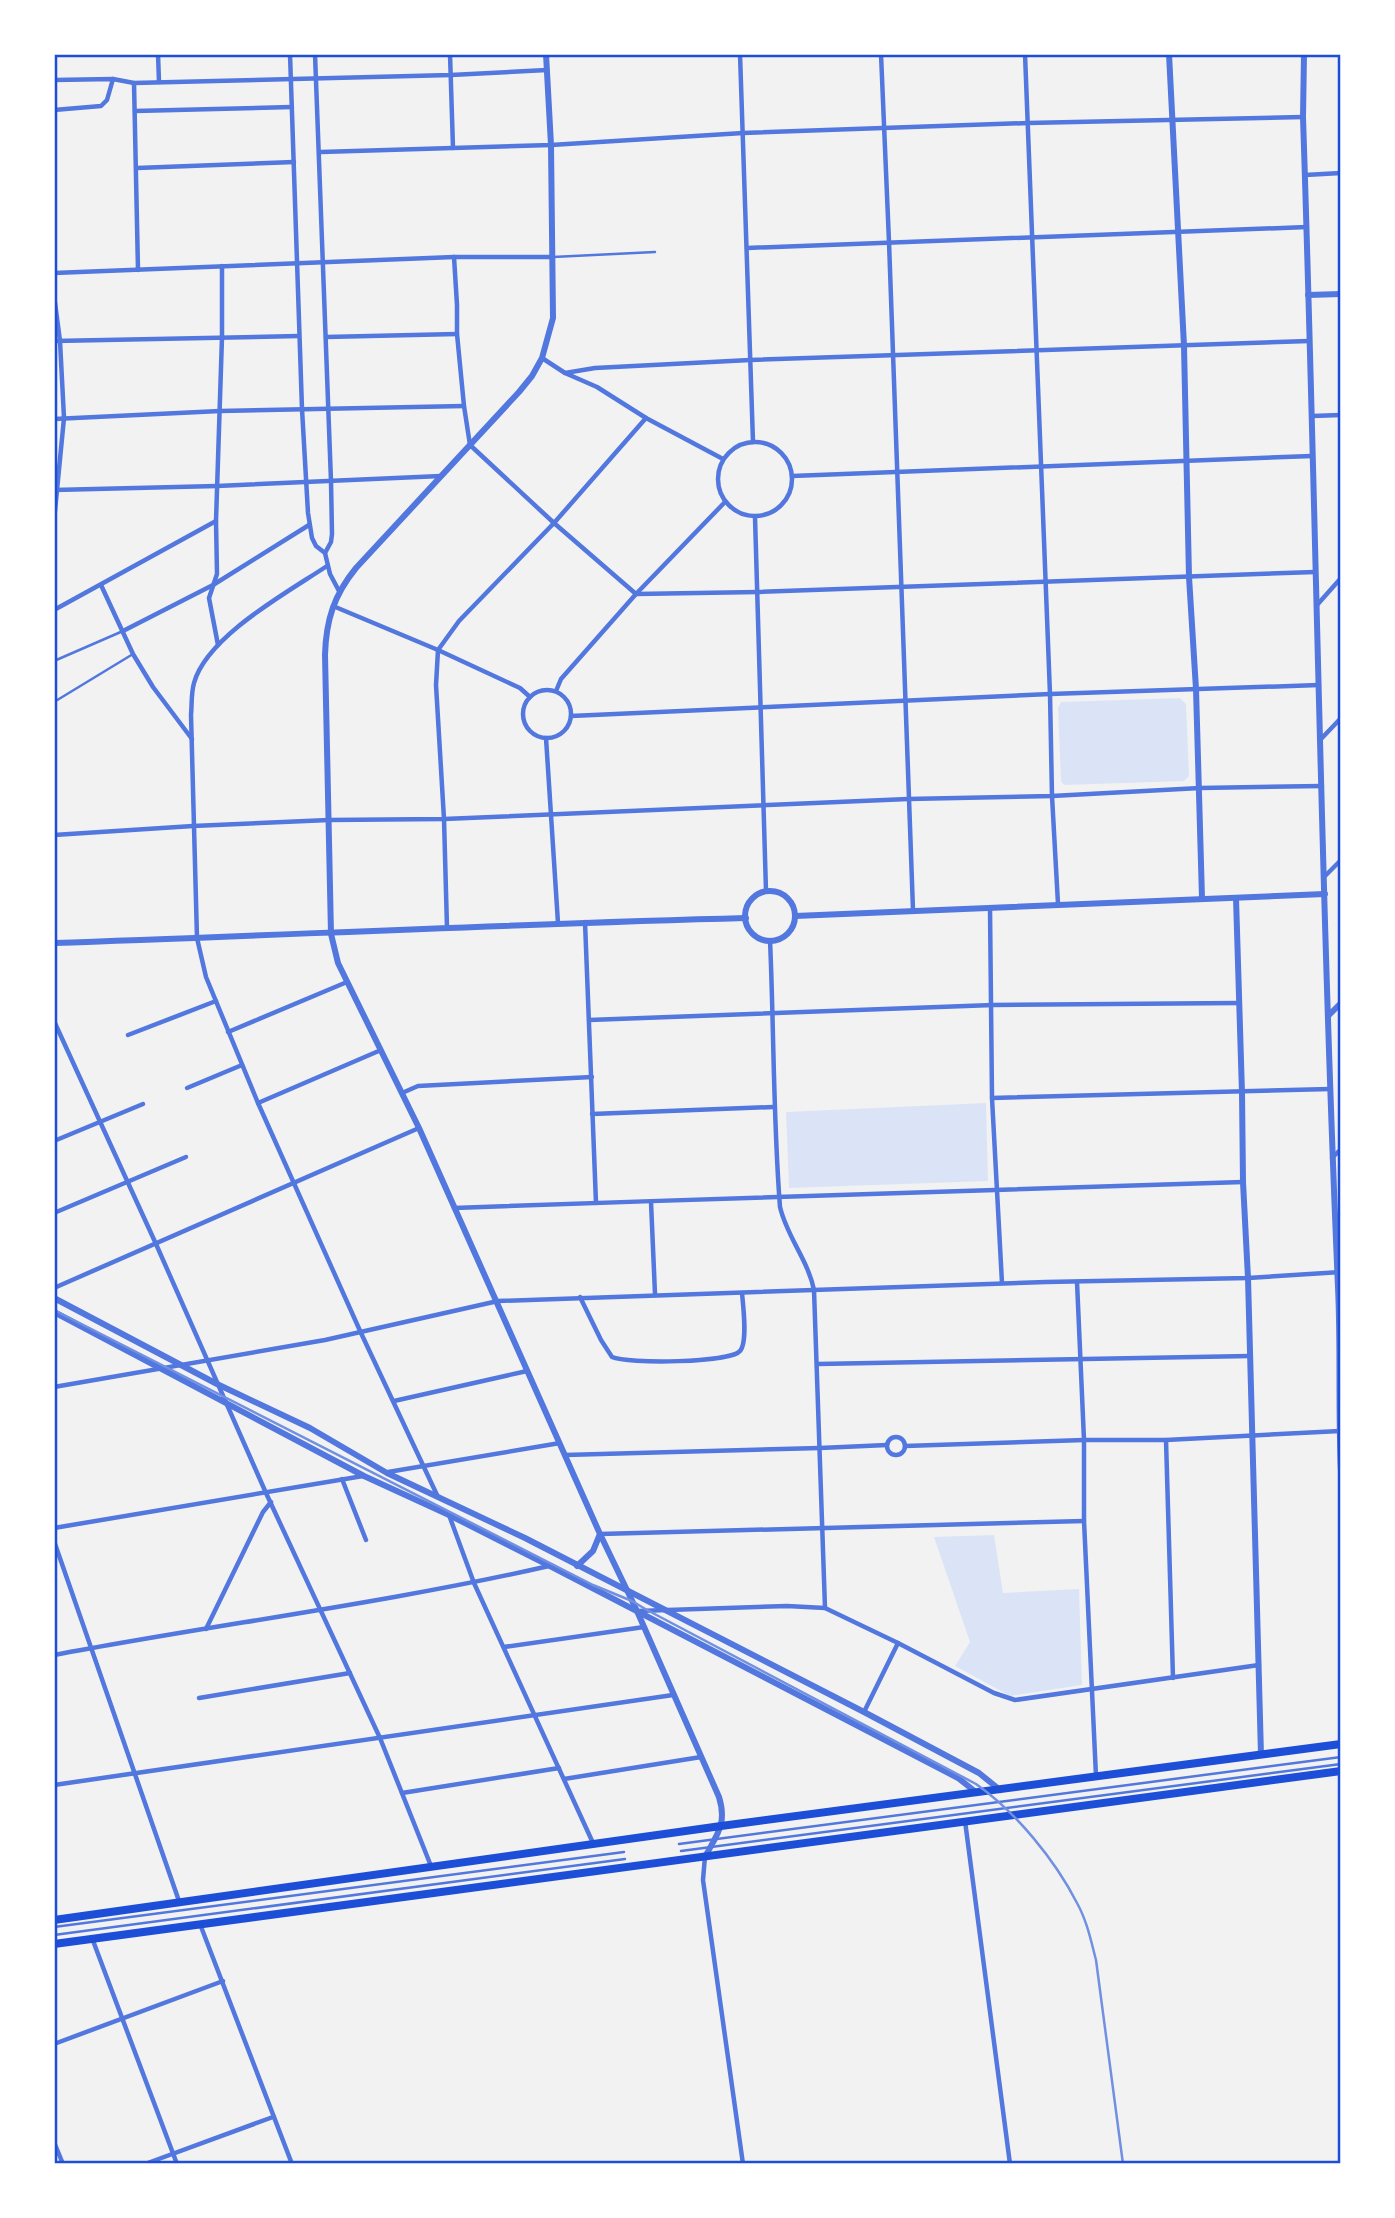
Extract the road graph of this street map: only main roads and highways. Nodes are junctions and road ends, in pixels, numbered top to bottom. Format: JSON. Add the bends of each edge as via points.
{"nodes":[{"id":1,"x":1341,"y":1744,"type":"edge"},
{"id":2,"x":1341,"y":1771,"type":"edge"},
{"id":3,"x":54,"y":1920,"type":"edge"},
{"id":4,"x":54,"y":1944,"type":"edge"}],
"edges":[{"from":1,"to":3,"type":"main road"},
{"from":2,"to":4,"type":"main road","via":[[708,1851]]}]}
